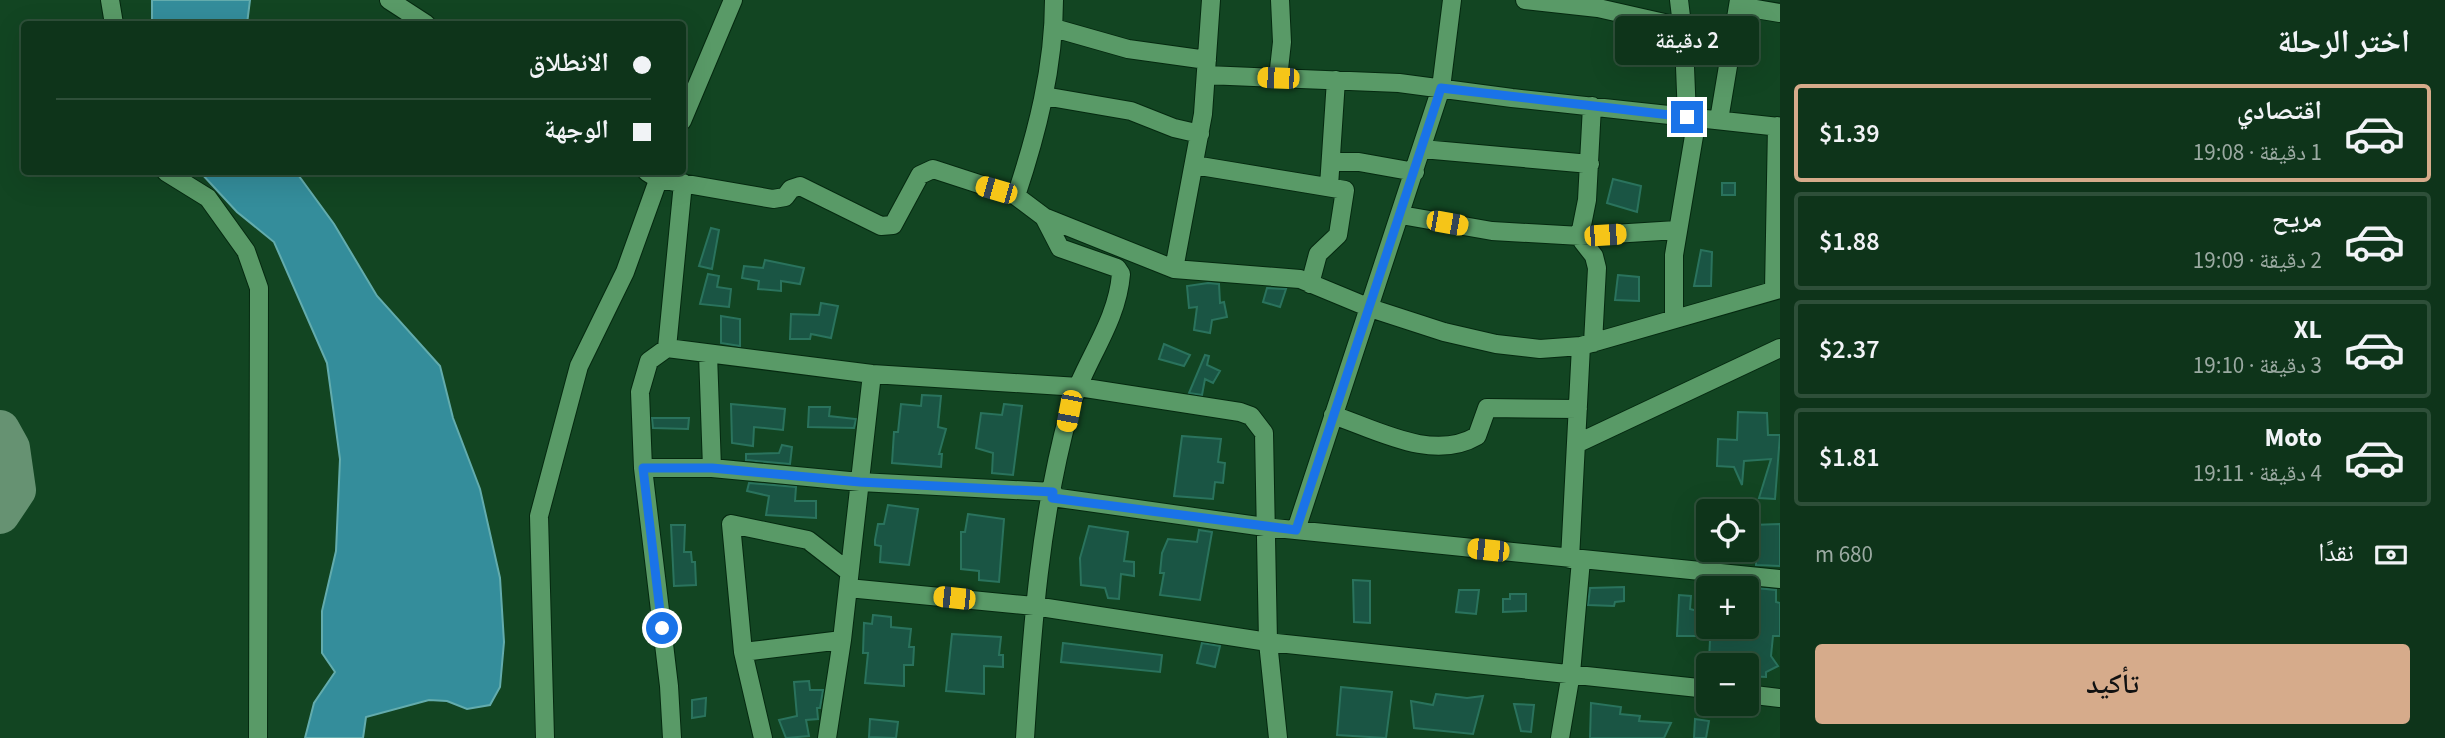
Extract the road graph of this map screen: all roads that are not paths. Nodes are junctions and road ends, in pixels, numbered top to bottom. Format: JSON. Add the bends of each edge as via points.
{"nodes":[{"id":1,"x":110,"y":0,"type":"edge"},
{"id":2,"x":389,"y":0,"type":"edge"},
{"id":3,"x":733,"y":0,"type":"edge"},
{"id":4,"x":1054,"y":0,"type":"edge"},
{"id":5,"x":1211,"y":0,"type":"edge"},
{"id":6,"x":1280,"y":0,"type":"edge"},
{"id":7,"x":1452,"y":0,"type":"edge"},
{"id":8,"x":1525,"y":0,"type":"edge"},
{"id":9,"x":1679,"y":0,"type":"edge"},
{"id":10,"x":1738,"y":3,"type":"edge"},
{"id":11,"x":1780,"y":13,"type":"edge"},
{"id":12,"x":114,"y":21,"type":"edge"},
{"id":13,"x":421,"y":21,"type":"edge"},
{"id":14,"x":1682,"y":27,"type":"junction"},
{"id":15,"x":1054,"y":28,"type":"junction"},
{"id":16,"x":1206,"y":68,"type":"junction"},
{"id":17,"x":1278,"y":78,"type":"junction"},
{"id":18,"x":1336,"y":80,"type":"junction"},
{"id":19,"x":1441,"y":88,"type":"junction"},
{"id":20,"x":1044,"y":96,"type":"junction"},
{"id":21,"x":1592,"y":106,"type":"junction"},
{"id":22,"x":686,"y":112,"type":"edge"},
{"id":23,"x":1692,"y":117,"type":"junction"},
{"id":24,"x":1720,"y":120,"type":"junction"},
{"id":25,"x":1778,"y":126,"type":"edge"},
{"id":26,"x":1200,"y":134,"type":"junction"},
{"id":27,"x":1422,"y":149,"type":"junction"},
{"id":28,"x":1331,"y":162,"type":"junction"},
{"id":29,"x":1590,"y":164,"type":"junction"},
{"id":30,"x":1194,"y":166,"type":"junction"},
{"id":31,"x":1415,"y":172,"type":"junction"},
{"id":32,"x":171,"y":175,"type":"edge"},
{"id":33,"x":656,"y":175,"type":"edge"},
{"id":34,"x":659,"y":175,"type":"edge"},
{"id":35,"x":683,"y":183,"type":"junction"},
{"id":36,"x":1329,"y":186,"type":"junction"},
{"id":37,"x":1016,"y":196,"type":"junction"},
{"id":38,"x":1401,"y":215,"type":"junction"},
{"id":39,"x":1044,"y":217,"type":"junction"},
{"id":40,"x":1677,"y":230,"type":"junction"},
{"id":41,"x":1581,"y":236,"type":"junction"},
{"id":42,"x":1174,"y":269,"type":"junction"},
{"id":43,"x":1310,"y":284,"type":"junction"},
{"id":44,"x":1777,"y":290,"type":"edge"},
{"id":45,"x":1370,"y":308,"type":"junction"},
{"id":46,"x":1674,"y":318,"type":"junction"},
{"id":47,"x":1587,"y":344,"type":"junction"},
{"id":48,"x":667,"y":348,"type":"junction"},
{"id":49,"x":1780,"y":348,"type":"edge"},
{"id":50,"x":708,"y":354,"type":"junction"},
{"id":51,"x":872,"y":374,"type":"junction"},
{"id":52,"x":1079,"y":387,"type":"junction"},
{"id":53,"x":1578,"y":409,"type":"junction"},
{"id":54,"x":1333,"y":415,"type":"junction"},
{"id":55,"x":1576,"y":444,"type":"junction"},
{"id":56,"x":643,"y":468,"type":"junction"},
{"id":57,"x":712,"y":468,"type":"junction"},
{"id":58,"x":860,"y":482,"type":"junction"},
{"id":59,"x":1052,"y":495,"type":"junction"},
{"id":60,"x":1265,"y":527,"type":"junction"},
{"id":61,"x":1296,"y":530,"type":"junction"},
{"id":62,"x":1576,"y":559,"type":"junction"},
{"id":63,"x":848,"y":579,"type":"junction"},
{"id":64,"x":1780,"y":579,"type":"edge"},
{"id":65,"x":1034,"y":606,"type":"junction"},
{"id":66,"x":842,"y":640,"type":"junction"},
{"id":67,"x":1268,"y":642,"type":"junction"},
{"id":68,"x":743,"y":652,"type":"junction"},
{"id":69,"x":1570,"y":673,"type":"junction"},
{"id":70,"x":1696,"y":688,"type":"edge"},
{"id":71,"x":1759,"y":696,"type":"edge"},
{"id":72,"x":1780,"y":698,"type":"edge"},
{"id":73,"x":258,"y":738,"type":"edge"},
{"id":74,"x":545,"y":738,"type":"edge"},
{"id":75,"x":672,"y":738,"type":"edge"},
{"id":76,"x":763,"y":738,"type":"edge"},
{"id":77,"x":827,"y":738,"type":"edge"},
{"id":78,"x":1025,"y":738,"type":"edge"},
{"id":79,"x":1278,"y":738,"type":"edge"},
{"id":80,"x":1560,"y":738,"type":"edge"}],
"edges":[{"from":1,"to":12,"type":"street"},
{"from":2,"to":13,"type":"street"},
{"from":3,"to":22,"type":"street"},
{"from":4,"to":15,"type":"street"},
{"from":5,"to":16,"type":"street"},
{"from":6,"to":17,"type":"street"},
{"from":7,"to":19,"type":"street"},
{"from":8,"to":14,"type":"street","via":[[1598,8]]},
{"from":9,"to":14,"type":"street"},
{"from":10,"to":11,"type":"street"},
{"from":10,"to":24,"type":"street"},
{"from":14,"to":23,"type":"street"},
{"from":15,"to":16,"type":"street"},
{"from":15,"to":20,"type":"street"},
{"from":16,"to":17,"type":"street"},
{"from":16,"to":26,"type":"street"},
{"from":17,"to":18,"type":"street"},
{"from":18,"to":19,"type":"street"},
{"from":18,"to":28,"type":"street"},
{"from":19,"to":21,"type":"street"},
{"from":19,"to":27,"type":"street"},
{"from":20,"to":26,"type":"street","via":[[1131,111]]},
{"from":20,"to":37,"type":"street"},
{"from":21,"to":23,"type":"street"},
{"from":21,"to":29,"type":"street"},
{"from":23,"to":24,"type":"street"},
{"from":23,"to":40,"type":"street"},
{"from":24,"to":25,"type":"street"},
{"from":25,"to":44,"type":"street"},
{"from":26,"to":30,"type":"street"},
{"from":27,"to":29,"type":"street"},
{"from":27,"to":31,"type":"street"},
{"from":28,"to":31,"type":"street"},
{"from":28,"to":36,"type":"street"},
{"from":29,"to":41,"type":"street"},
{"from":30,"to":36,"type":"street"},
{"from":30,"to":42,"type":"street"},
{"from":31,"to":38,"type":"street"},
{"from":32,"to":73,"type":"street","via":[[208,198],[246,251],[258,288]]},
{"from":33,"to":74,"type":"street","via":[[625,272],[579,366],[539,516]]},
{"from":34,"to":35,"type":"street"},
{"from":35,"to":37,"type":"street","via":[[779,199],[800,186],[889,227],[926,170]]},
{"from":35,"to":48,"type":"street"},
{"from":36,"to":43,"type":"street","via":[[1345,190],[1340,228],[1318,254]]},
{"from":37,"to":39,"type":"street"},
{"from":38,"to":41,"type":"street","via":[[1492,231]]},
{"from":38,"to":45,"type":"street"},
{"from":39,"to":42,"type":"street"},
{"from":39,"to":52,"type":"street","via":[[1060,248],[1117,268],[1121,274],[1108,327]]},
{"from":40,"to":41,"type":"street"},
{"from":40,"to":46,"type":"street"},
{"from":41,"to":47,"type":"street","via":[[1597,268]]},
{"from":42,"to":43,"type":"street","via":[[1284,276]]},
{"from":43,"to":45,"type":"street"},
{"from":44,"to":46,"type":"street"},
{"from":45,"to":47,"type":"street","via":[[1496,344],[1540,349]]},
{"from":45,"to":54,"type":"street"},
{"from":46,"to":47,"type":"street"},
{"from":47,"to":53,"type":"street"},
{"from":48,"to":50,"type":"street"},
{"from":48,"to":56,"type":"street","via":[[649,361],[640,392]]},
{"from":49,"to":55,"type":"street"},
{"from":50,"to":51,"type":"street"},
{"from":50,"to":57,"type":"street"},
{"from":51,"to":52,"type":"street"},
{"from":51,"to":58,"type":"street"},
{"from":52,"to":59,"type":"street","via":[[1069,411]]},
{"from":52,"to":60,"type":"street","via":[[1251,416],[1264,433]]},
{"from":53,"to":54,"type":"street","via":[[1487,408],[1477,436],[1455,447],[1419,444]]},
{"from":53,"to":55,"type":"street"},
{"from":54,"to":61,"type":"street"},
{"from":55,"to":62,"type":"street"},
{"from":56,"to":57,"type":"street"},
{"from":56,"to":75,"type":"street"},
{"from":57,"to":58,"type":"street"},
{"from":58,"to":59,"type":"street"},
{"from":58,"to":63,"type":"street"},
{"from":59,"to":60,"type":"street"},
{"from":59,"to":65,"type":"street"},
{"from":60,"to":61,"type":"street"},
{"from":60,"to":67,"type":"street"},
{"from":61,"to":62,"type":"street"},
{"from":62,"to":64,"type":"street"},
{"from":62,"to":69,"type":"street"},
{"from":63,"to":65,"type":"street"},
{"from":63,"to":66,"type":"street"},
{"from":63,"to":68,"type":"street","via":[[808,540],[731,524]]},
{"from":65,"to":67,"type":"street"},
{"from":65,"to":78,"type":"street"},
{"from":66,"to":68,"type":"street"},
{"from":66,"to":77,"type":"street"},
{"from":67,"to":69,"type":"street"},
{"from":67,"to":79,"type":"street"},
{"from":68,"to":76,"type":"street"},
{"from":69,"to":70,"type":"street"},
{"from":69,"to":80,"type":"street"},
{"from":71,"to":72,"type":"street"}]}
